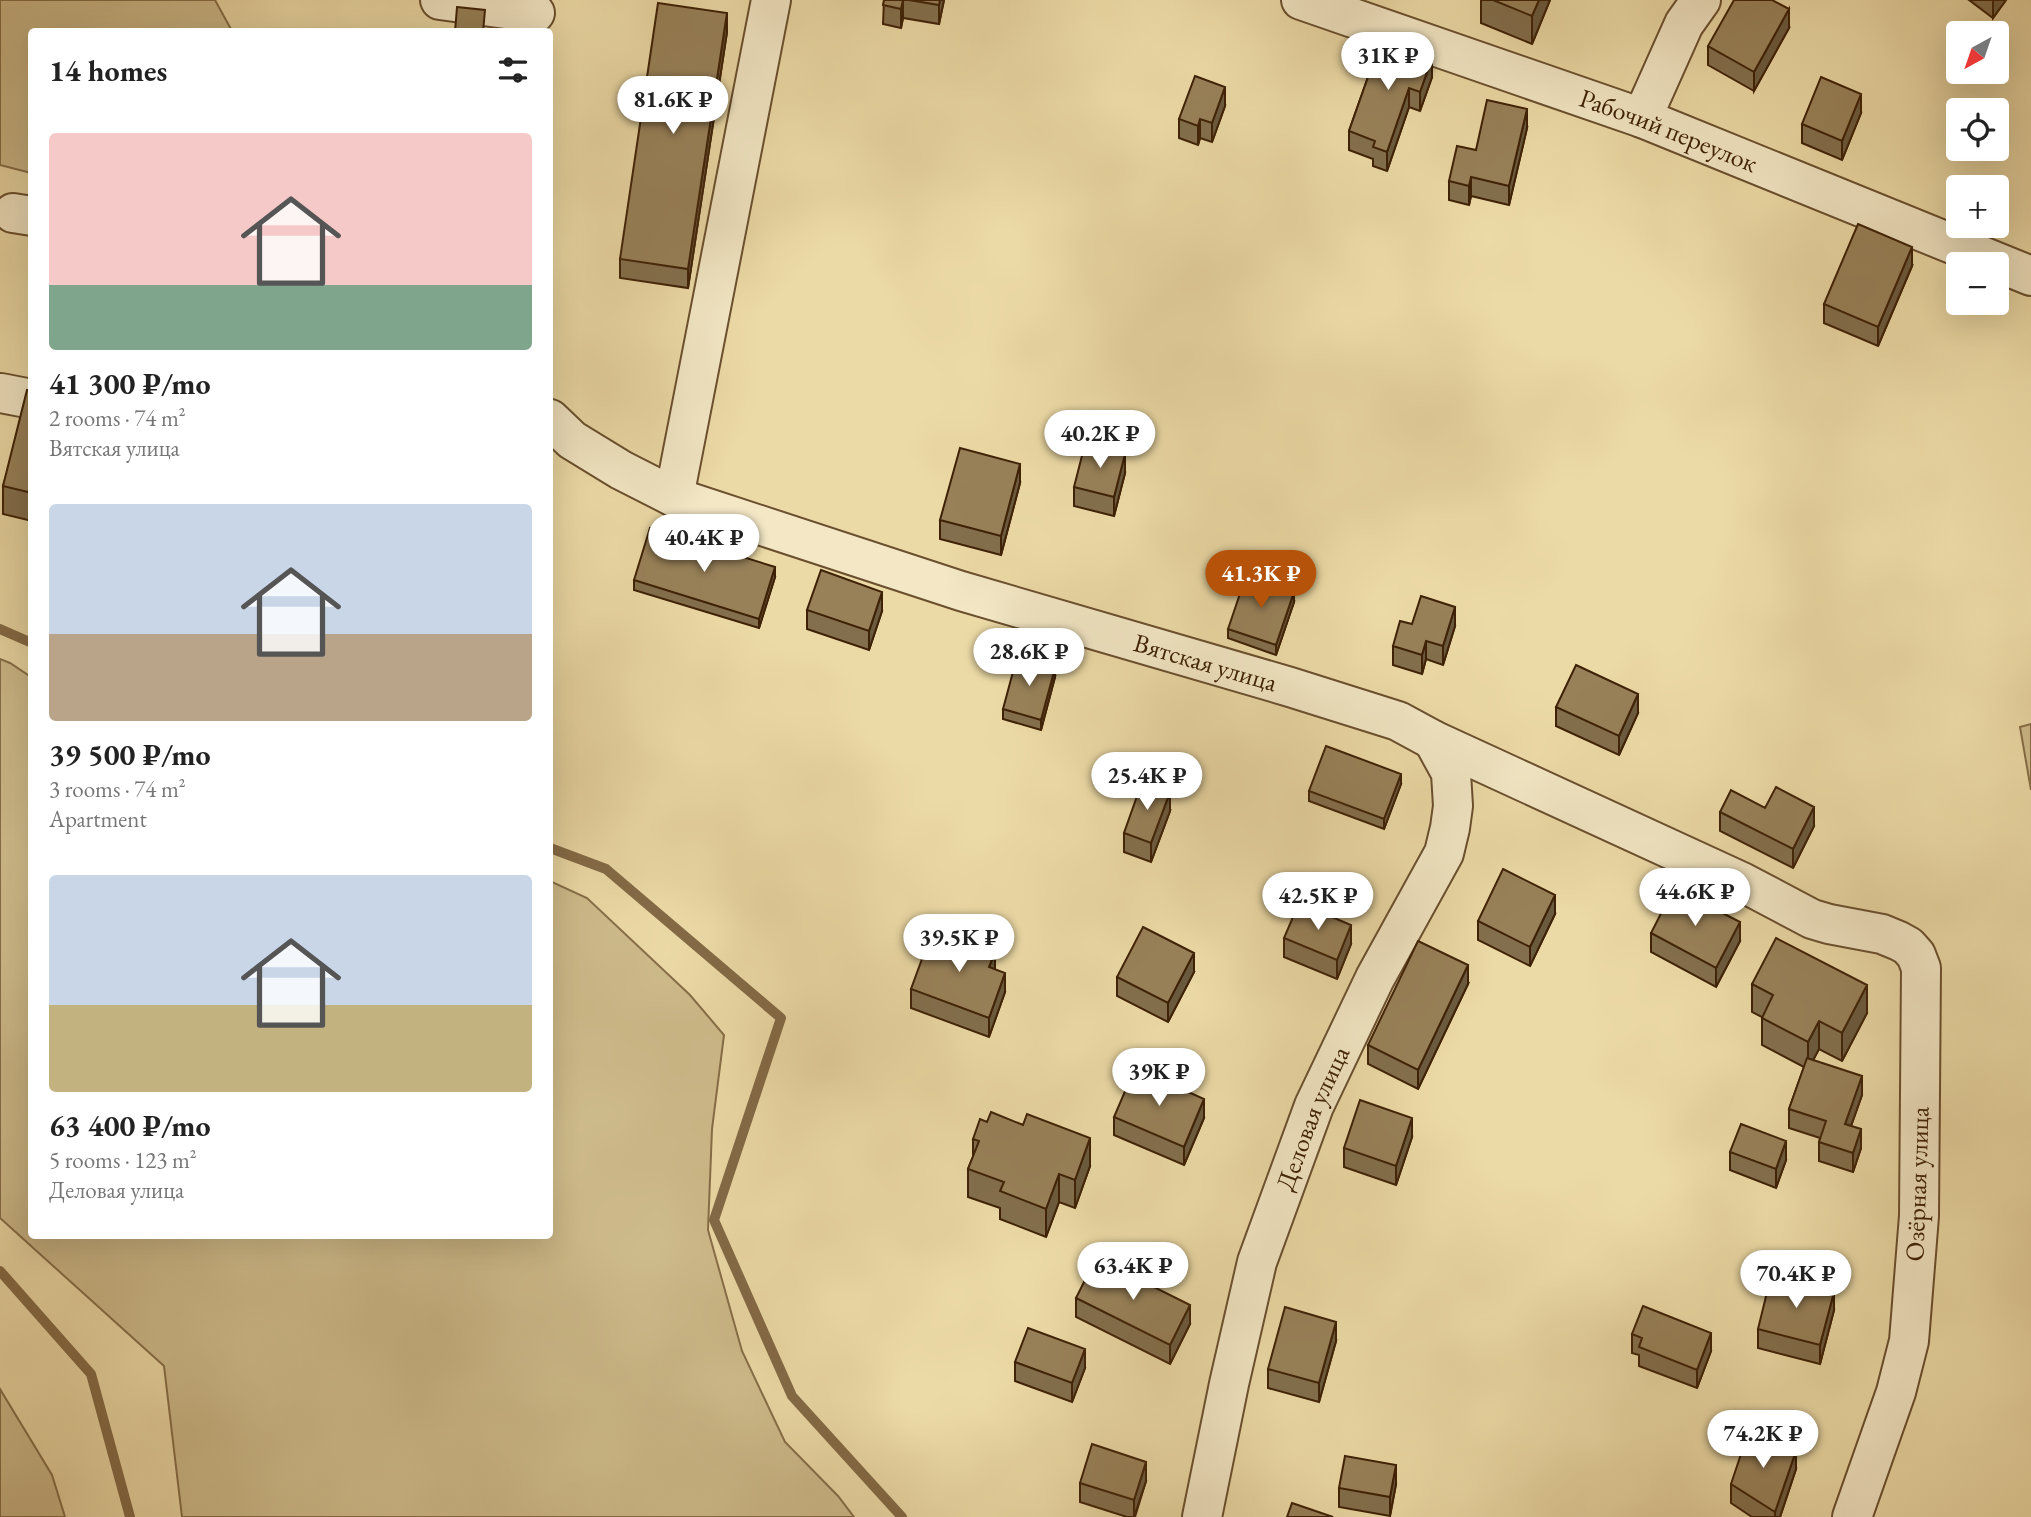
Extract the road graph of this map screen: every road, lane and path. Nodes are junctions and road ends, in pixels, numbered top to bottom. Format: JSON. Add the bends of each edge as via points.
{"nodes":[{"id":1,"x":440,"y":0,"type":"edge"},
{"id":2,"x":771,"y":0,"type":"edge"},
{"id":3,"x":1301,"y":0,"type":"edge"},
{"id":4,"x":1701,"y":0,"type":"edge"},
{"id":5,"x":535,"y":15,"type":"edge"},
{"id":6,"x":1642,"y":118,"type":"junction"},
{"id":7,"x":2031,"y":276,"type":"edge"},
{"id":8,"x":553,"y":422,"type":"edge"},
{"id":9,"x":674,"y":497,"type":"junction"},
{"id":10,"x":1433,"y":740,"type":"junction"},
{"id":11,"x":1812,"y":919,"type":"joint"},
{"id":12,"x":1202,"y":1517,"type":"edge"},
{"id":13,"x":1852,"y":1517,"type":"edge"}],
"edges":[{"from":1,"to":5,"type":"street"},
{"from":2,"to":9,"type":"street"},
{"from":3,"to":6,"type":"street","name":"Рабочий переулок"},
{"from":4,"to":6,"type":"street","via":[[1684,24]]},
{"from":6,"to":7,"type":"street","name":"Рабочий переулок"},
{"from":8,"to":9,"type":"street","name":"Вятская улица","via":[[572,440]]},
{"from":9,"to":10,"type":"street","name":"Вятская улица","via":[[961,591],[1398,721]]},
{"from":10,"to":11,"type":"street","name":"Вятская улица","via":[[1742,882]]},
{"from":10,"to":12,"type":"street","name":"Деловая улица","via":[[1451,773],[1453,806],[1444,853],[1375,978],[1304,1132],[1257,1262]]},
{"from":11,"to":13,"type":"street","name":"Озёрная улица","via":[[1899,941],[1916,954],[1921,968],[1919,1216],[1909,1341]]}]}
